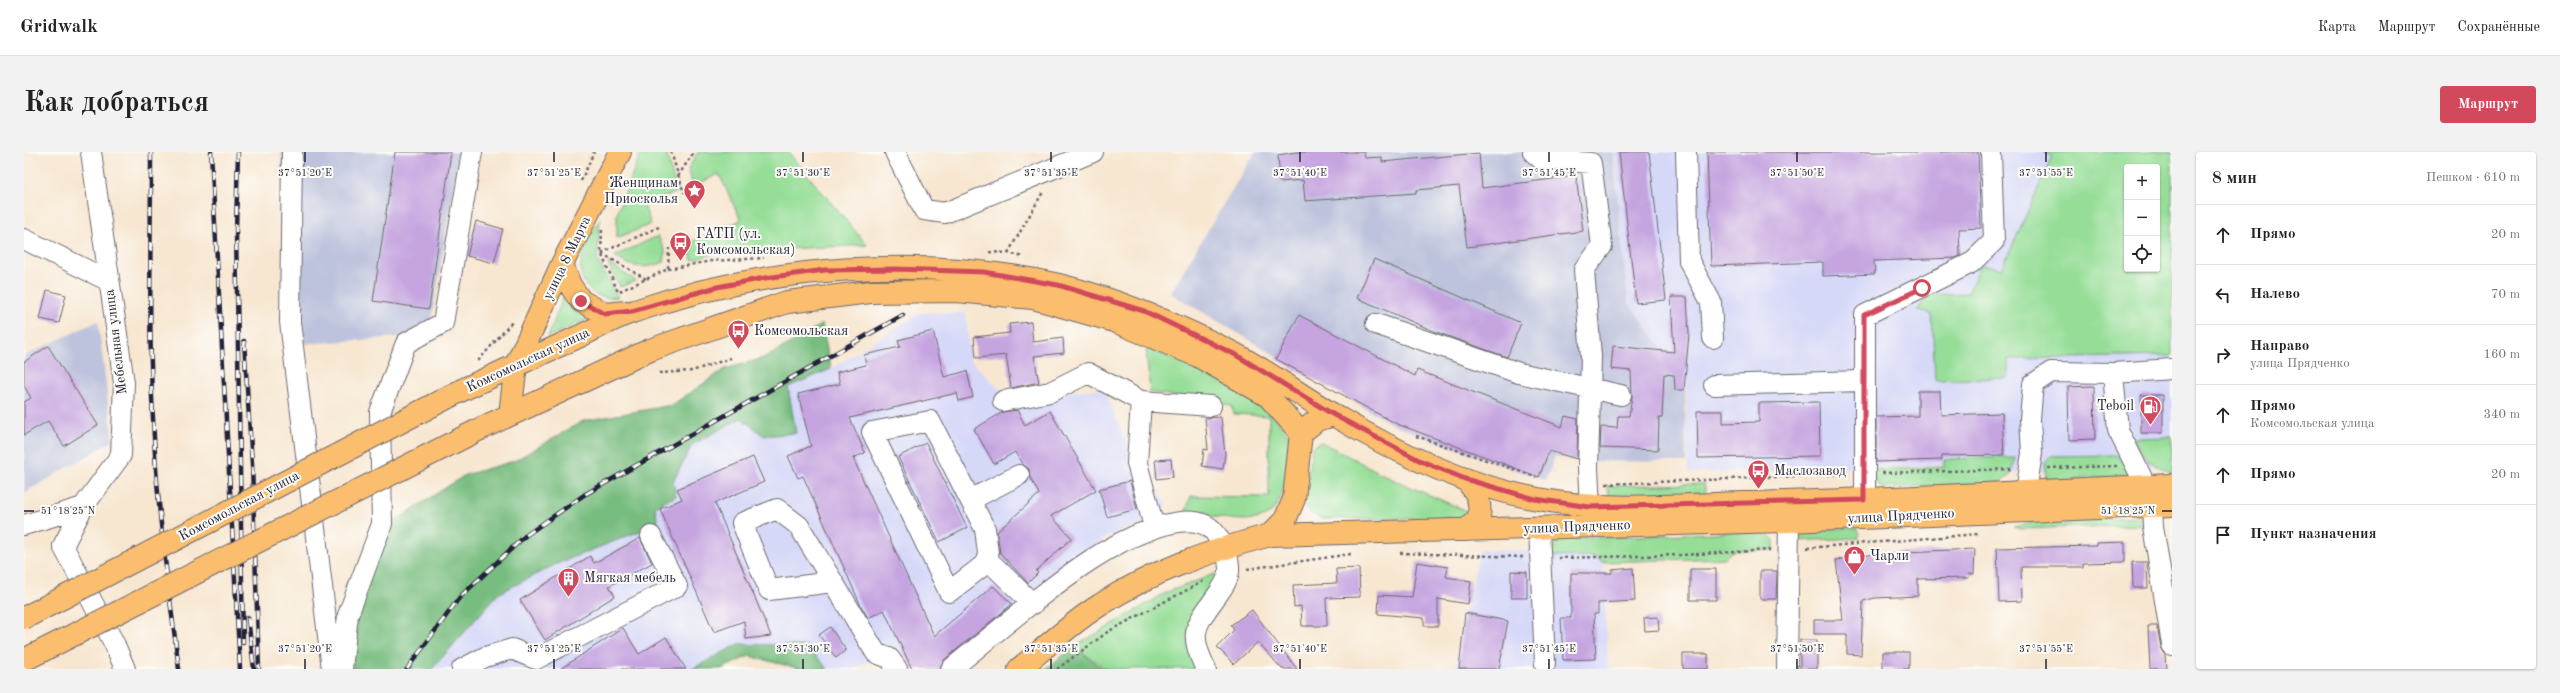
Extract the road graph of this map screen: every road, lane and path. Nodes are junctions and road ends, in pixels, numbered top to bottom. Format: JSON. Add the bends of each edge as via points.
{"nodes":[{"id":1,"x":91,"y":152,"type":"edge"},
{"id":2,"x":292,"y":152,"type":"edge"},
{"id":3,"x":472,"y":152,"type":"edge"},
{"id":4,"x":620,"y":152,"type":"edge"},
{"id":5,"x":672,"y":152,"type":"edge"},
{"id":6,"x":694,"y":152,"type":"edge"},
{"id":7,"x":895,"y":152,"type":"edge"},
{"id":8,"x":1093,"y":152,"type":"edge"},
{"id":9,"x":1534,"y":152,"type":"edge"},
{"id":10,"x":1686,"y":152,"type":"edge"},
{"id":11,"x":1991,"y":152,"type":"edge"},
{"id":12,"x":1054,"y":160,"type":"edge"},
{"id":13,"x":677,"y":176,"type":"junction"},
{"id":14,"x":684,"y":193,"type":"dead end"},
{"id":15,"x":659,"y":227,"type":"dead end"},
{"id":16,"x":24,"y":239,"type":"edge"},
{"id":17,"x":669,"y":248,"type":"dead end"},
{"id":18,"x":601,"y":253,"type":"junction"},
{"id":19,"x":1008,"y":253,"type":"dead end"},
{"id":20,"x":562,"y":264,"type":"junction"},
{"id":21,"x":646,"y":279,"type":"junction"},
{"id":22,"x":109,"y":281,"type":"junction"},
{"id":23,"x":632,"y":311,"type":"junction"},
{"id":24,"x":1376,"y":324,"type":"dead end"},
{"id":25,"x":1712,"y":338,"type":"dead end"},
{"id":26,"x":731,"y":358,"type":"dead end"},
{"id":27,"x":516,"y":365,"type":"junction"},
{"id":28,"x":2172,"y":369,"type":"edge"},
{"id":29,"x":660,"y":373,"type":"dead end"},
{"id":30,"x":2113,"y":373,"type":"junction"},
{"id":31,"x":1863,"y":381,"type":"junction"},
{"id":32,"x":1714,"y":385,"type":"dead end"},
{"id":33,"x":1590,"y":389,"type":"junction"},
{"id":34,"x":1621,"y":394,"type":"dead end"},
{"id":35,"x":1003,"y":400,"type":"dead end"},
{"id":36,"x":1141,"y":400,"type":"junction"},
{"id":37,"x":1211,"y":406,"type":"dead end"},
{"id":38,"x":510,"y":414,"type":"junction"},
{"id":39,"x":1334,"y":415,"type":"junction"},
{"id":40,"x":1301,"y":433,"type":"junction"},
{"id":41,"x":1019,"y":475,"type":"dead end"},
{"id":42,"x":1465,"y":479,"type":"junction"},
{"id":43,"x":2172,"y":485,"type":"edge"},
{"id":44,"x":2026,"y":492,"type":"junction"},
{"id":45,"x":1294,"y":499,"type":"junction"},
{"id":46,"x":2157,"y":499,"type":"edge"},
{"id":47,"x":970,"y":500,"type":"junction"},
{"id":48,"x":1864,"y":500,"type":"junction"},
{"id":49,"x":83,"y":507,"type":"junction"},
{"id":50,"x":1590,"y":507,"type":"junction"},
{"id":51,"x":1789,"y":512,"type":"junction"},
{"id":52,"x":24,"y":525,"type":"edge"},
{"id":53,"x":1154,"y":527,"type":"junction"},
{"id":54,"x":1539,"y":528,"type":"junction"},
{"id":55,"x":1466,"y":530,"type":"junction"},
{"id":56,"x":1317,"y":534,"type":"junction"},
{"id":57,"x":1983,"y":534,"type":"dead end"},
{"id":58,"x":1270,"y":535,"type":"junction"},
{"id":59,"x":650,"y":536,"type":"dead end"},
{"id":60,"x":1225,"y":546,"type":"junction"},
{"id":61,"x":1791,"y":549,"type":"junction"},
{"id":62,"x":1397,"y":552,"type":"dead end"},
{"id":63,"x":1358,"y":553,"type":"dead end"},
{"id":64,"x":1540,"y":558,"type":"junction"},
{"id":65,"x":989,"y":561,"type":"junction"},
{"id":66,"x":1229,"y":572,"type":"junction"},
{"id":67,"x":833,"y":582,"type":"junction"},
{"id":68,"x":1033,"y":604,"type":"junction"},
{"id":69,"x":24,"y":618,"type":"edge"},
{"id":70,"x":2172,"y":645,"type":"edge"},
{"id":71,"x":24,"y":660,"type":"edge"},
{"id":72,"x":487,"y":663,"type":"edge"},
{"id":73,"x":1545,"y":664,"type":"dead end"},
{"id":74,"x":124,"y":669,"type":"edge"},
{"id":75,"x":332,"y":669,"type":"edge"},
{"id":76,"x":342,"y":669,"type":"edge"},
{"id":77,"x":462,"y":669,"type":"edge"},
{"id":78,"x":897,"y":669,"type":"edge"},
{"id":79,"x":951,"y":669,"type":"edge"},
{"id":80,"x":1018,"y":669,"type":"edge"},
{"id":81,"x":1057,"y":669,"type":"edge"},
{"id":82,"x":1206,"y":669,"type":"edge"},
{"id":83,"x":1787,"y":669,"type":"edge"}],
"edges":[{"from":1,"to":22,"type":"street","name":"Мебельная улица"},
{"from":2,"to":75,"type":"street","via":[[290,322]]},
{"from":3,"to":76,"type":"street","via":[[443,323],[406,343],[380,412],[382,524],[348,615]]},
{"from":4,"to":20,"type":"main road","name":"улица 8 Марта"},
{"from":5,"to":13,"type":"path"},
{"from":6,"to":13,"type":"path"},
{"from":7,"to":12,"type":"street","via":[[924,210],[945,213]]},
{"from":8,"to":12,"type":"street"},
{"from":9,"to":33,"type":"street","via":[[1541,159],[1591,163],[1602,246],[1584,270],[1591,356]]},
{"from":10,"to":25,"type":"street","via":[[1689,261],[1711,302]]},
{"from":11,"to":31,"type":"street","via":[[1994,241],[1971,263],[1864,315]]},
{"from":12,"to":19,"type":"path"},
{"from":13,"to":14,"type":"path"},
{"from":15,"to":18,"type":"path"},
{"from":16,"to":22,"type":"street"},
{"from":17,"to":21,"type":"path","via":[[668,269]]},
{"from":18,"to":21,"type":"path"},
{"from":18,"to":21,"type":"path","via":[[618,292]]},
{"from":20,"to":23,"type":"main road","via":[[570,285],[581,301],[605,314]]},
{"from":20,"to":27,"type":"main road","name":"улица 8 Марта"},
{"from":22,"to":49,"type":"street","name":"Мебельная улица","via":[[124,383],[121,455]]},
{"from":23,"to":27,"type":"main road","name":"Комсомольская улица"},
{"from":23,"to":39,"type":"main road","name":"Комсомольская улица","via":[[717,287],[825,270],[984,272],[1058,285],[1144,311],[1236,355]]},
{"from":24,"to":33,"type":"street","via":[[1519,373]]},
{"from":26,"to":29,"type":"path","via":[[692,371]]},
{"from":27,"to":38,"type":"main road","name":"улица 8 Марта"},
{"from":27,"to":69,"type":"main road","name":"Комсомольская улица","bridge":true,"via":[[464,389]]},
{"from":28,"to":30,"type":"street"},
{"from":30,"to":44,"type":"street","via":[[2051,372],[2033,384],[2030,419],[2032,453]]},
{"from":30,"to":46,"type":"street","via":[[2118,430]]},
{"from":31,"to":32,"type":"street"},
{"from":31,"to":48,"type":"street"},
{"from":33,"to":34,"type":"street"},
{"from":33,"to":50,"type":"street"},
{"from":35,"to":36,"type":"street","via":[[1050,392],[1088,373]]},
{"from":36,"to":37,"type":"street"},
{"from":36,"to":53,"type":"street","via":[[1137,463]]},
{"from":38,"to":40,"type":"main road","via":[[650,350],[787,302],[871,292],[956,291],[1033,298],[1114,321],[1198,356],[1268,396]]},
{"from":38,"to":71,"type":"main road","bridge":true},
{"from":39,"to":40,"type":"main road","via":[[1317,420]]},
{"from":39,"to":42,"type":"main road","name":"Комсомольская улица","via":[[1419,460]]},
{"from":40,"to":45,"type":"main road"},
{"from":41,"to":47,"type":"street"},
{"from":42,"to":50,"type":"main road","name":"улица Прядченко","via":[[1535,499]]},
{"from":42,"to":55,"type":"main road","via":[[1476,491],[1480,502],[1479,518]]},
{"from":43,"to":46,"type":"main road","name":"улица Прядченко"},
{"from":44,"to":46,"type":"main road","name":"улица Прядченко"},
{"from":44,"to":48,"type":"main road","name":"улица Прядченко"},
{"from":45,"to":56,"type":"main road","via":[[1301,520]]},
{"from":45,"to":58,"type":"main road","via":[[1285,520]]},
{"from":46,"to":51,"type":"main road","name":"улица Прядченко"},
{"from":46,"to":70,"type":"street","via":[[2153,526]]},
{"from":47,"to":65,"type":"street","via":[[985,529]]},
{"from":47,"to":65,"type":"street","via":[[930,420],[872,432],[949,592]]},
{"from":48,"to":51,"type":"main road","name":"улица Прядченко"},
{"from":49,"to":52,"type":"street"},
{"from":49,"to":74,"type":"street","name":"Мебельная улица","via":[[63,546],[115,645]]},
{"from":50,"to":51,"type":"main road","name":"улица Прядченко"},
{"from":51,"to":54,"type":"main road","name":"улица Прядченко"},
{"from":51,"to":61,"type":"street"},
{"from":53,"to":60,"type":"street","via":[[1194,520],[1212,529]]},
{"from":53,"to":68,"type":"street","via":[[1089,560]]},
{"from":54,"to":55,"type":"main road","name":"улица Прядченко"},
{"from":54,"to":64,"type":"street"},
{"from":55,"to":56,"type":"main road","name":"улица Прядченко"},
{"from":56,"to":58,"type":"main road","name":"улица Прядченко"},
{"from":57,"to":61,"type":"path"},
{"from":58,"to":60,"type":"main road","name":"улица Прядченко"},
{"from":59,"to":72,"type":"street","via":[[677,586],[536,659],[512,649]]},
{"from":60,"to":66,"type":"street"},
{"from":60,"to":80,"type":"main road","name":"улица Прядченко","via":[[1169,567],[1099,605]]},
{"from":61,"to":64,"type":"path","via":[[1681,555]]},
{"from":61,"to":83,"type":"street"},
{"from":62,"to":64,"type":"path"},
{"from":63,"to":66,"type":"path"},
{"from":64,"to":73,"type":"street"},
{"from":65,"to":68,"type":"street"},
{"from":66,"to":81,"type":"path","via":[[1196,583],[1109,631]]},
{"from":66,"to":82,"type":"street","via":[[1225,584],[1195,631],[1197,651]]},
{"from":67,"to":67,"type":"street","via":[[799,526],[778,509],[742,523],[769,590]]},
{"from":67,"to":78,"type":"street","via":[[876,653],[889,658]]},
{"from":68,"to":79,"type":"street"},
{"from":72,"to":77,"type":"street"}]}
